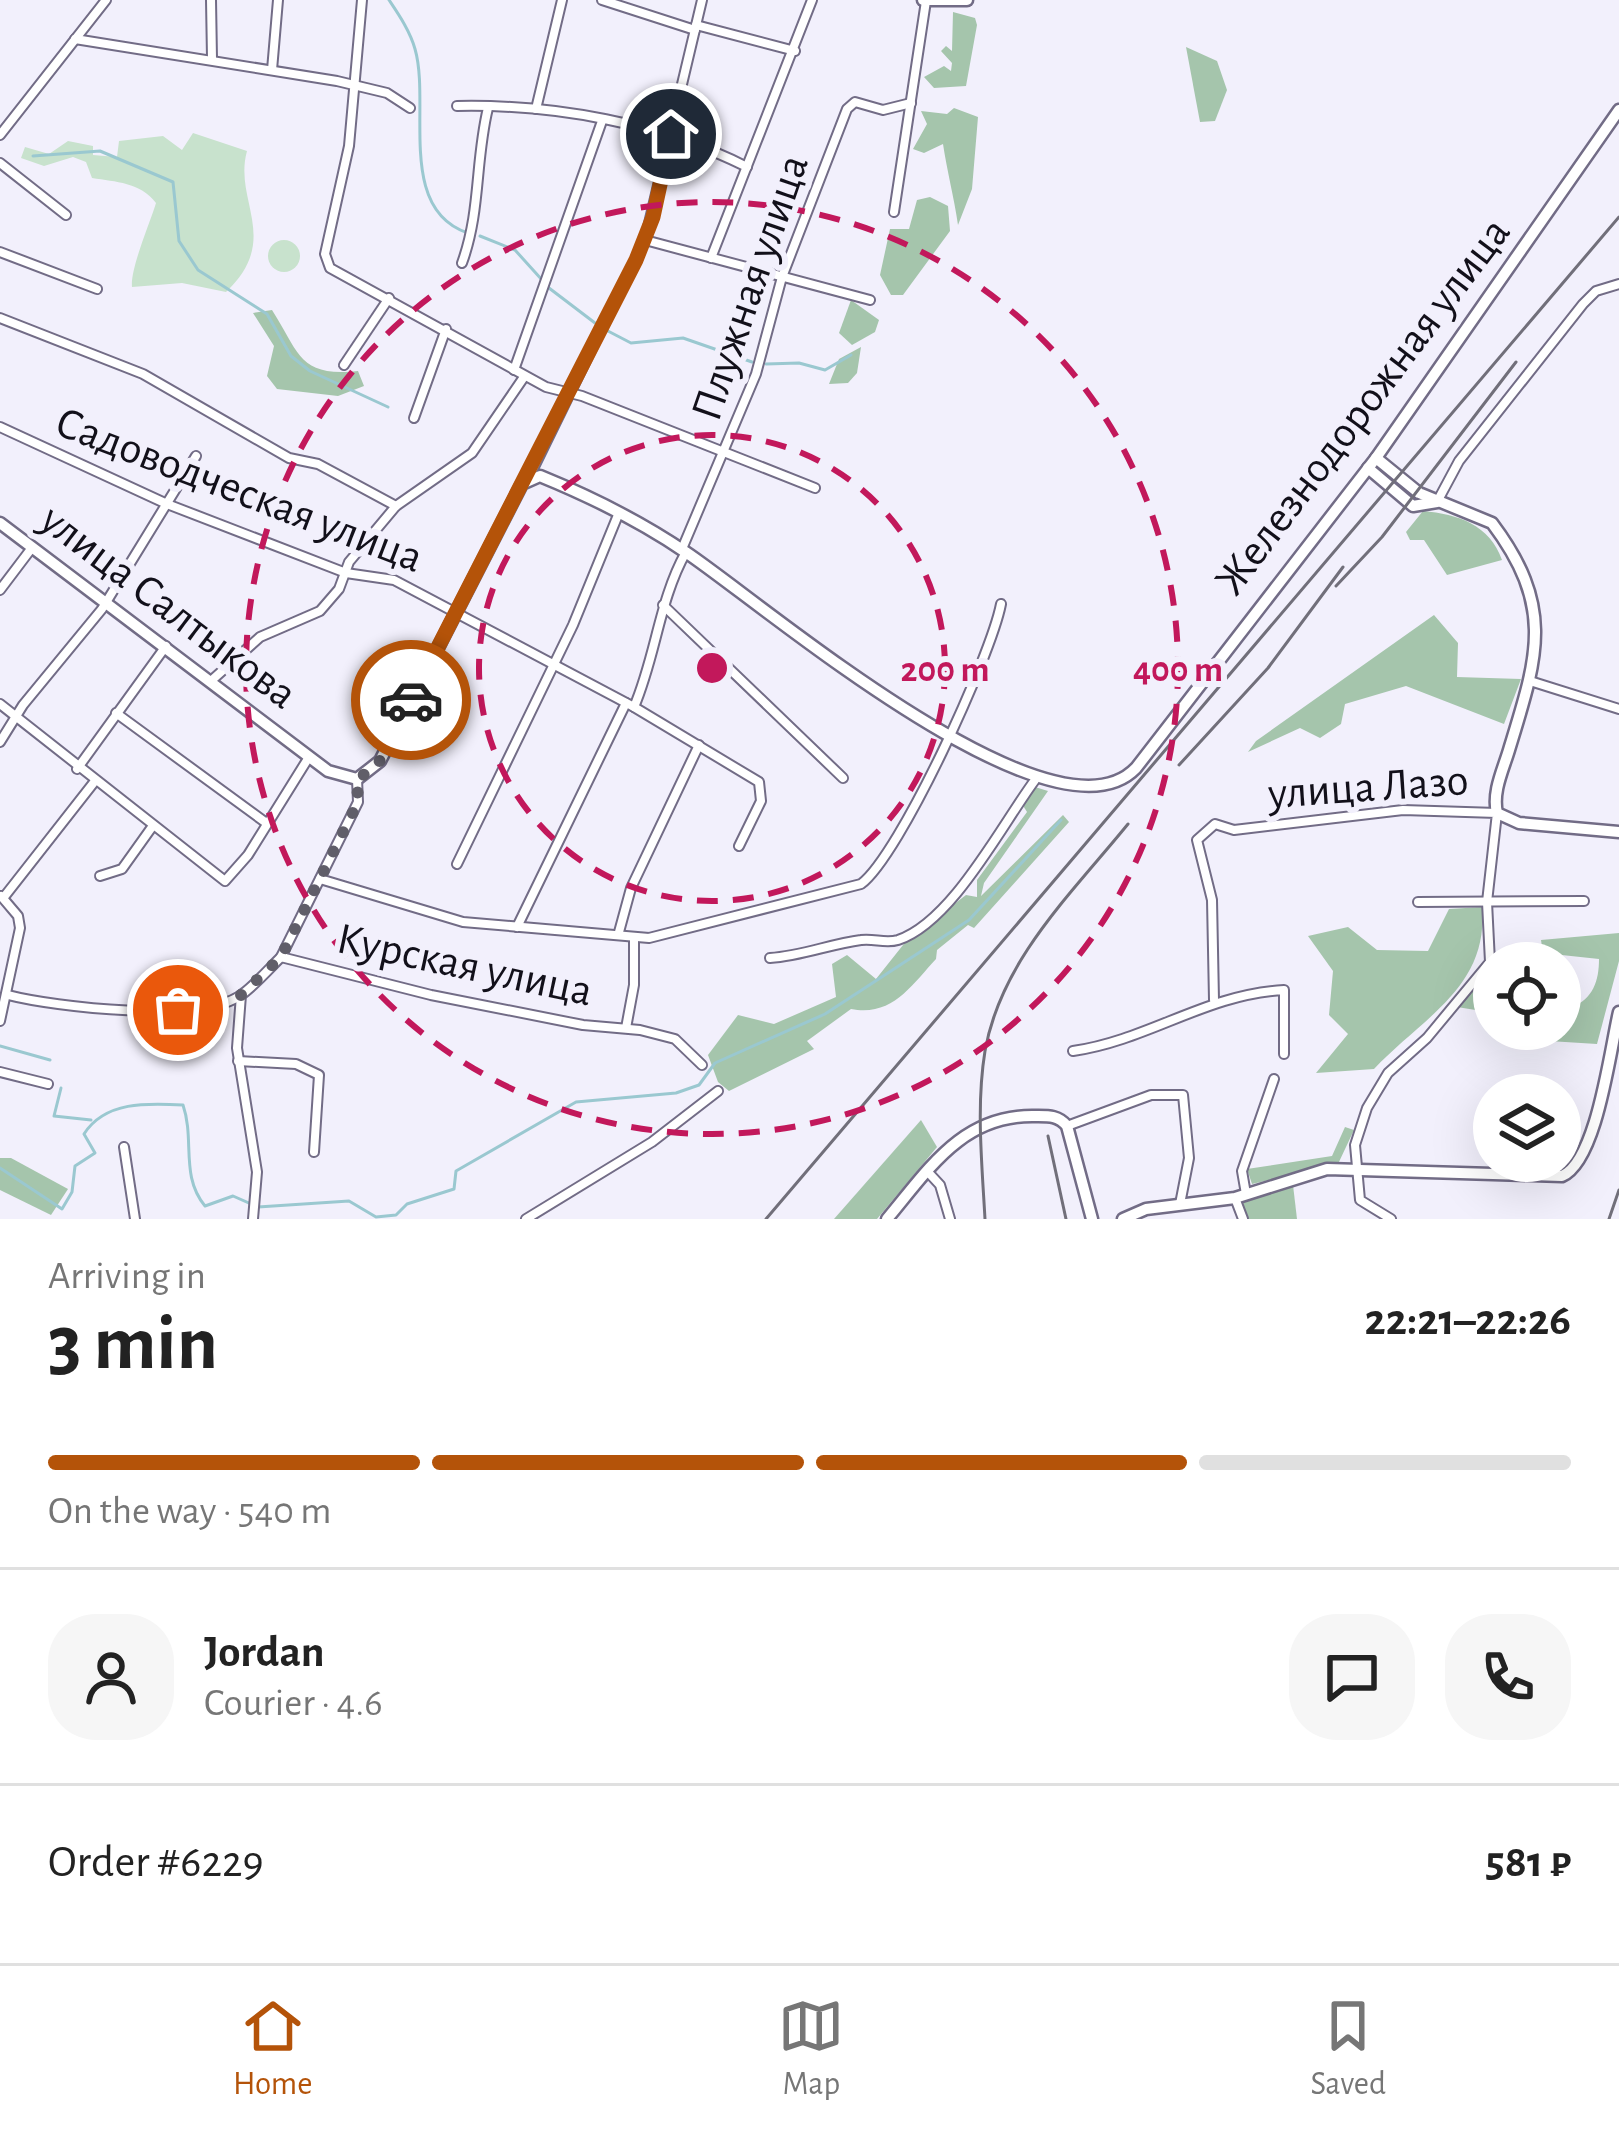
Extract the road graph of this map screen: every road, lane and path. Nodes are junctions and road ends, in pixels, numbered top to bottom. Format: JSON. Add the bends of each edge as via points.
{"nodes":[{"id":1,"x":106,"y":0,"type":"edge"},
{"id":2,"x":211,"y":0,"type":"edge"},
{"id":3,"x":278,"y":0,"type":"edge"},
{"id":4,"x":362,"y":0,"type":"edge"},
{"id":5,"x":562,"y":0,"type":"edge"},
{"id":6,"x":602,"y":0,"type":"edge"},
{"id":7,"x":702,"y":0,"type":"edge"},
{"id":8,"x":812,"y":0,"type":"edge"},
{"id":9,"x":924,"y":0,"type":"edge"},
{"id":10,"x":967,"y":0,"type":"edge"},
{"id":11,"x":695,"y":28,"type":"junction"},
{"id":12,"x":75,"y":38,"type":"junction"},
{"id":13,"x":795,"y":51,"type":"junction"},
{"id":14,"x":212,"y":59,"type":"junction"},
{"id":15,"x":272,"y":70,"type":"junction"},
{"id":16,"x":353,"y":85,"type":"junction"},
{"id":17,"x":911,"y":103,"type":"junction"},
{"id":18,"x":457,"y":106,"type":"dead end"},
{"id":19,"x":410,"y":108,"type":"dead end"},
{"id":20,"x":488,"y":108,"type":"junction"},
{"id":21,"x":536,"y":109,"type":"junction"},
{"id":22,"x":1619,"y":110,"type":"edge"},
{"id":23,"x":602,"y":122,"type":"junction"},
{"id":24,"x":671,"y":134,"type":"junction"},
{"id":25,"x":0,"y":135,"type":"edge"},
{"id":26,"x":0,"y":163,"type":"edge"},
{"id":27,"x":747,"y":167,"type":"junction"},
{"id":28,"x":894,"y":212,"type":"dead end"},
{"id":29,"x":66,"y":215,"type":"dead end"},
{"id":30,"x":645,"y":240,"type":"junction"},
{"id":31,"x":0,"y":252,"type":"edge"},
{"id":32,"x":711,"y":258,"type":"junction"},
{"id":33,"x":463,"y":262,"type":"dead end"},
{"id":34,"x":782,"y":278,"type":"junction"},
{"id":35,"x":1619,"y":284,"type":"edge"},
{"id":36,"x":98,"y":289,"type":"dead end"},
{"id":37,"x":389,"y":298,"type":"junction"},
{"id":38,"x":870,"y":300,"type":"dead end"},
{"id":39,"x":0,"y":318,"type":"edge"},
{"id":40,"x":446,"y":329,"type":"junction"},
{"id":41,"x":344,"y":365,"type":"dead end"},
{"id":42,"x":514,"y":370,"type":"junction"},
{"id":43,"x":524,"y":376,"type":"junction"},
{"id":44,"x":566,"y":394,"type":"junction"},
{"id":45,"x":414,"y":418,"type":"dead end"},
{"id":46,"x":0,"y":428,"type":"edge"},
{"id":47,"x":725,"y":452,"type":"junction"},
{"id":48,"x":196,"y":456,"type":"dead end"},
{"id":49,"x":1372,"y":463,"type":"junction"},
{"id":50,"x":529,"y":477,"type":"junction"},
{"id":51,"x":815,"y":488,"type":"dead end"},
{"id":52,"x":1437,"y":502,"type":"junction"},
{"id":53,"x":167,"y":504,"type":"junction"},
{"id":54,"x":396,"y":506,"type":"junction"},
{"id":55,"x":617,"y":515,"type":"junction"},
{"id":56,"x":0,"y":523,"type":"edge"},
{"id":57,"x":31,"y":549,"type":"junction"},
{"id":58,"x":684,"y":551,"type":"junction"},
{"id":59,"x":346,"y":573,"type":"junction"},
{"id":60,"x":0,"y":590,"type":"edge"},
{"id":61,"x":107,"y":601,"type":"junction"},
{"id":62,"x":664,"y":604,"type":"junction"},
{"id":63,"x":1001,"y":604,"type":"dead end"},
{"id":64,"x":456,"y":611,"type":"junction"},
{"id":65,"x":166,"y":646,"type":"junction"},
{"id":66,"x":554,"y":663,"type":"junction"},
{"id":67,"x":212,"y":680,"type":"junction"},
{"id":68,"x":1530,"y":681,"type":"junction"},
{"id":69,"x":0,"y":704,"type":"edge"},
{"id":70,"x":630,"y":705,"type":"junction"},
{"id":71,"x":1619,"y":709,"type":"edge"},
{"id":72,"x":116,"y":713,"type":"junction"},
{"id":73,"x":15,"y":720,"type":"junction"},
{"id":74,"x":950,"y":734,"type":"junction"},
{"id":75,"x":686,"y":738,"type":"junction"},
{"id":76,"x":0,"y":742,"type":"edge"},
{"id":77,"x":699,"y":745,"type":"junction"},
{"id":78,"x":309,"y":757,"type":"junction"},
{"id":79,"x":692,"y":757,"type":"junction"},
{"id":80,"x":77,"y":769,"type":"junction"},
{"id":81,"x":843,"y":778,"type":"dead end"},
{"id":82,"x":357,"y":779,"type":"junction"},
{"id":83,"x":1035,"y":780,"type":"junction"},
{"id":84,"x":95,"y":781,"type":"junction"},
{"id":85,"x":1497,"y":813,"type":"junction"},
{"id":86,"x":265,"y":822,"type":"junction"},
{"id":87,"x":152,"y":827,"type":"junction"},
{"id":88,"x":1619,"y":832,"type":"edge"},
{"id":89,"x":739,"y":846,"type":"dead end"},
{"id":90,"x":457,"y":864,"type":"dead end"},
{"id":91,"x":100,"y":876,"type":"dead end"},
{"id":92,"x":320,"y":879,"type":"junction"},
{"id":93,"x":2,"y":896,"type":"edge"},
{"id":94,"x":1584,"y":901,"type":"dead end"},
{"id":95,"x":1418,"y":902,"type":"dead end"},
{"id":96,"x":1487,"y":902,"type":"junction"},
{"id":97,"x":518,"y":927,"type":"junction"},
{"id":98,"x":619,"y":932,"type":"junction"},
{"id":99,"x":634,"y":937,"type":"junction"},
{"id":100,"x":281,"y":957,"type":"junction"},
{"id":101,"x":770,"y":958,"type":"dead end"},
{"id":102,"x":8,"y":995,"type":"junction"},
{"id":103,"x":241,"y":995,"type":"junction"},
{"id":104,"x":1214,"y":1000,"type":"junction"},
{"id":105,"x":1619,"y":1012,"type":"edge"},
{"id":106,"x":0,"y":1021,"type":"edge"},
{"id":107,"x":626,"y":1028,"type":"junction"},
{"id":108,"x":1073,"y":1051,"type":"dead end"},
{"id":109,"x":1284,"y":1054,"type":"dead end"},
{"id":110,"x":238,"y":1061,"type":"junction"},
{"id":111,"x":702,"y":1064,"type":"dead end"},
{"id":112,"x":0,"y":1072,"type":"edge"},
{"id":113,"x":1274,"y":1079,"type":"dead end"},
{"id":114,"x":48,"y":1084,"type":"dead end"},
{"id":115,"x":718,"y":1090,"type":"dead end"},
{"id":116,"x":1067,"y":1126,"type":"junction"},
{"id":117,"x":124,"y":1147,"type":"dead end"},
{"id":118,"x":314,"y":1152,"type":"dead end"},
{"id":119,"x":1355,"y":1168,"type":"junction"},
{"id":120,"x":927,"y":1171,"type":"junction"},
{"id":121,"x":1241,"y":1196,"type":"junction"},
{"id":122,"x":1180,"y":1204,"type":"junction"},
{"id":123,"x":135,"y":1219,"type":"edge"},
{"id":124,"x":254,"y":1219,"type":"edge"},
{"id":125,"x":526,"y":1219,"type":"edge"},
{"id":126,"x":887,"y":1219,"type":"edge"},
{"id":127,"x":950,"y":1219,"type":"edge"},
{"id":128,"x":1092,"y":1219,"type":"edge"},
{"id":129,"x":1123,"y":1219,"type":"edge"},
{"id":130,"x":1243,"y":1219,"type":"edge"},
{"id":131,"x":1391,"y":1219,"type":"edge"}],
"edges":[{"from":1,"to":12,"type":"street"},
{"from":2,"to":14,"type":"street"},
{"from":3,"to":15,"type":"street"},
{"from":4,"to":16,"type":"street"},
{"from":5,"to":21,"type":"street"},
{"from":6,"to":11,"type":"street"},
{"from":7,"to":11,"type":"street"},
{"from":8,"to":13,"type":"street"},
{"from":9,"to":10,"type":"main road"},
{"from":9,"to":17,"type":"street"},
{"from":11,"to":13,"type":"street"},
{"from":11,"to":24,"type":"street"},
{"from":12,"to":14,"type":"street"},
{"from":12,"to":25,"type":"street"},
{"from":13,"to":27,"type":"street"},
{"from":14,"to":15,"type":"street"},
{"from":15,"to":16,"type":"street"},
{"from":16,"to":19,"type":"street"},
{"from":16,"to":37,"type":"street","via":[[326,262]]},
{"from":17,"to":28,"type":"street"},
{"from":17,"to":34,"type":"street","name":"Плужная улица","via":[[883,110],[850,103]]},
{"from":18,"to":20,"type":"street"},
{"from":20,"to":21,"type":"street"},
{"from":20,"to":33,"type":"street","via":[[478,209]]},
{"from":21,"to":23,"type":"street"},
{"from":22,"to":49,"type":"main road","name":"Железнодорожная улица"},
{"from":23,"to":24,"type":"street"},
{"from":23,"to":42,"type":"street"},
{"from":24,"to":27,"type":"street"},
{"from":24,"to":30,"type":"street"},
{"from":26,"to":29,"type":"street"},
{"from":27,"to":32,"type":"street"},
{"from":30,"to":32,"type":"street"},
{"from":30,"to":44,"type":"street"},
{"from":31,"to":36,"type":"street"},
{"from":32,"to":34,"type":"street"},
{"from":34,"to":38,"type":"street"},
{"from":34,"to":47,"type":"street","name":"Плужная улица"},
{"from":35,"to":52,"type":"street","via":[[1596,291],[1552,341]]},
{"from":37,"to":40,"type":"street"},
{"from":37,"to":41,"type":"street"},
{"from":39,"to":54,"type":"street","via":[[143,374],[289,458],[318,464]]},
{"from":40,"to":42,"type":"street"},
{"from":40,"to":45,"type":"street"},
{"from":42,"to":43,"type":"street"},
{"from":43,"to":44,"type":"street"},
{"from":43,"to":54,"type":"street","via":[[472,453]]},
{"from":44,"to":47,"type":"street"},
{"from":44,"to":50,"type":"street"},
{"from":46,"to":53,"type":"street","name":"Садоводческая улица"},
{"from":47,"to":51,"type":"street"},
{"from":47,"to":58,"type":"street","name":"Плужная улица"},
{"from":48,"to":53,"type":"street"},
{"from":49,"to":52,"type":"main road","via":[[1413,506]]},
{"from":49,"to":83,"type":"main road","name":"Железнодорожная улица","via":[[1136,768],[1105,788]]},
{"from":50,"to":55,"type":"main road"},
{"from":50,"to":64,"type":"main road"},
{"from":52,"to":68,"type":"main road","via":[[1492,523],[1501,535],[1537,622]]},
{"from":53,"to":59,"type":"street","name":"Садоводческая улица"},
{"from":53,"to":61,"type":"street"},
{"from":54,"to":59,"type":"street"},
{"from":55,"to":58,"type":"main road"},
{"from":55,"to":66,"type":"street"},
{"from":56,"to":57,"type":"main road","name":"улица Салтыкова"},
{"from":57,"to":60,"type":"street"},
{"from":57,"to":61,"type":"main road","name":"улица Салтыкова"},
{"from":58,"to":62,"type":"street","name":"Плужная улица"},
{"from":58,"to":74,"type":"main road"},
{"from":59,"to":64,"type":"street","name":"Садоводческая улица","via":[[394,580]]},
{"from":59,"to":67,"type":"street","via":[[320,611],[260,638]]},
{"from":61,"to":65,"type":"main road","name":"улица Салтыкова"},
{"from":61,"to":73,"type":"street"},
{"from":62,"to":70,"type":"street","name":"Плужная улица","via":[[652,665]]},
{"from":62,"to":81,"type":"street"},
{"from":63,"to":74,"type":"street"},
{"from":64,"to":66,"type":"street","name":"Садоводческая улица"},
{"from":64,"to":82,"type":"main road","via":[[380,760]]},
{"from":65,"to":67,"type":"main road","name":"улица Салтыкова"},
{"from":65,"to":72,"type":"street"},
{"from":66,"to":70,"type":"street","name":"Садоводческая улица"},
{"from":66,"to":90,"type":"street"},
{"from":67,"to":78,"type":"main road","name":"улица Салтыкова"},
{"from":68,"to":71,"type":"street"},
{"from":68,"to":85,"type":"main road"},
{"from":69,"to":73,"type":"street"},
{"from":70,"to":75,"type":"street","name":"Садоводческая улица"},
{"from":70,"to":97,"type":"street","name":"Плужная улица"},
{"from":72,"to":80,"type":"street"},
{"from":72,"to":86,"type":"street"},
{"from":73,"to":76,"type":"street"},
{"from":73,"to":80,"type":"street"},
{"from":74,"to":83,"type":"main road"},
{"from":74,"to":99,"type":"street","via":[[880,864],[861,884],[672,936]]},
{"from":75,"to":77,"type":"street","name":"Садоводческая улица"},
{"from":75,"to":79,"type":"street"},
{"from":77,"to":79,"type":"street"},
{"from":77,"to":89,"type":"street","name":"Садоводческая улица","via":[[763,787]]},
{"from":78,"to":82,"type":"main road","name":"улица Салтыкова"},
{"from":78,"to":86,"type":"street"},
{"from":79,"to":98,"type":"street"},
{"from":80,"to":84,"type":"street"},
{"from":82,"to":92,"type":"street","via":[[358,802]]},
{"from":83,"to":101,"type":"street","via":[[964,882],[920,929],[890,942],[859,940]]},
{"from":84,"to":87,"type":"street"},
{"from":84,"to":93,"type":"street"},
{"from":85,"to":88,"type":"main road","name":"улица Лазо","via":[[1519,823]]},
{"from":85,"to":96,"type":"street"},
{"from":85,"to":104,"type":"street","name":"улица Лазо","via":[[1423,809],[1234,830],[1215,824],[1197,840],[1212,900]]},
{"from":86,"to":87,"type":"street","via":[[225,881]]},
{"from":87,"to":91,"type":"street","via":[[122,868]]},
{"from":92,"to":97,"type":"street","via":[[429,916]]},
{"from":92,"to":100,"type":"street"},
{"from":93,"to":102,"type":"street","via":[[20,922]]},
{"from":94,"to":96,"type":"street"},
{"from":95,"to":96,"type":"street"},
{"from":96,"to":119,"type":"street","via":[[1490,962],[1388,1073],[1367,1108]]},
{"from":97,"to":98,"type":"street"},
{"from":98,"to":99,"type":"street"},
{"from":99,"to":107,"type":"street"},
{"from":100,"to":103,"type":"street","name":"Курская улица"},
{"from":100,"to":107,"type":"street","name":"Курская улица","via":[[431,995]]},
{"from":102,"to":103,"type":"street","name":"Курская улица","via":[[91,1011],[190,1009]]},
{"from":102,"to":106,"type":"street"},
{"from":103,"to":110,"type":"street"},
{"from":104,"to":108,"type":"street"},
{"from":104,"to":109,"type":"street","via":[[1284,990]]},
{"from":105,"to":119,"type":"main road","via":[[1589,1139],[1572,1172],[1551,1178]]},
{"from":107,"to":111,"type":"street","name":"Курская улица","via":[[675,1039]]},
{"from":110,"to":118,"type":"street","via":[[296,1064],[319,1075]]},
{"from":110,"to":124,"type":"street","via":[[257,1172]]},
{"from":112,"to":114,"type":"street"},
{"from":113,"to":121,"type":"street"},
{"from":115,"to":125,"type":"street","via":[[652,1142]]},
{"from":116,"to":120,"type":"main road","via":[[1048,1116],[975,1126]]},
{"from":116,"to":122,"type":"street","via":[[1151,1095],[1183,1095],[1189,1158]]},
{"from":116,"to":128,"type":"main road"},
{"from":117,"to":123,"type":"street"},
{"from":119,"to":121,"type":"main road","via":[[1305,1172]]},
{"from":119,"to":131,"type":"street","via":[[1360,1199]]},
{"from":120,"to":126,"type":"main road"},
{"from":120,"to":127,"type":"street"},
{"from":121,"to":122,"type":"main road"},
{"from":121,"to":130,"type":"street"},
{"from":122,"to":129,"type":"main road"}]}
